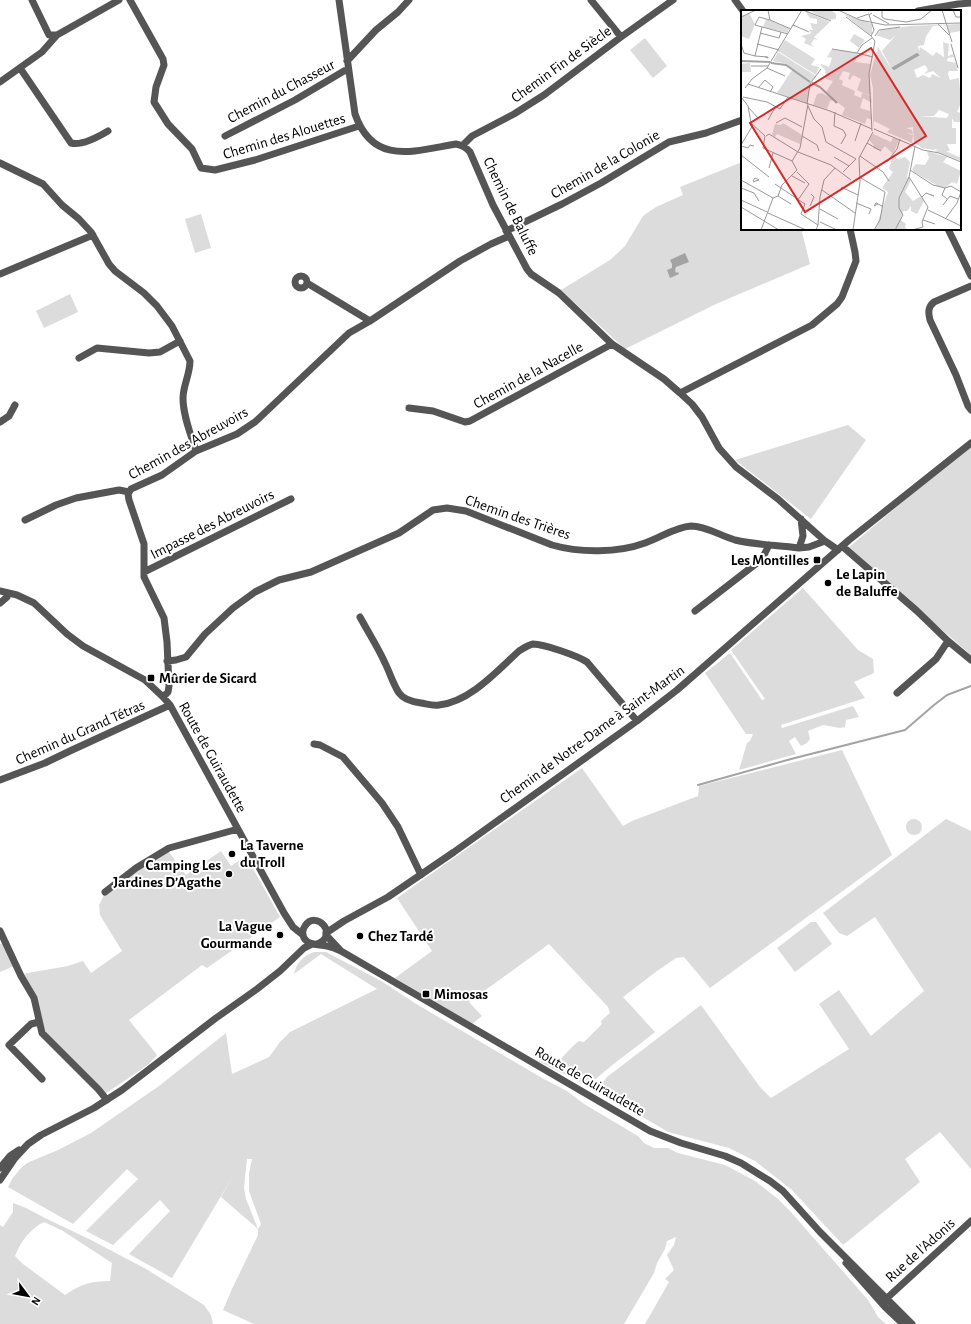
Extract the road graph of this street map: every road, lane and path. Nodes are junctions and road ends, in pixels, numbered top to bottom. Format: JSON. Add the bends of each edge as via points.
{"nodes":[{"id":1,"x":32,"y":0,"type":"edge"},
{"id":2,"x":119,"y":0,"type":"edge"},
{"id":3,"x":130,"y":0,"type":"edge"},
{"id":4,"x":339,"y":0,"type":"edge"},
{"id":5,"x":409,"y":0,"type":"edge"},
{"id":6,"x":591,"y":0,"type":"edge"},
{"id":7,"x":673,"y":0,"type":"edge"},
{"id":8,"x":735,"y":0,"type":"edge"},
{"id":9,"x":971,"y":3,"type":"edge"},
{"id":10,"x":939,"y":4,"type":"edge"},
{"id":11,"x":742,"y":10,"type":"edge"},
{"id":12,"x":921,"y":10,"type":"edge"},
{"id":13,"x":57,"y":35,"type":"junction"},
{"id":14,"x":621,"y":37,"type":"junction"},
{"id":15,"x":347,"y":61,"type":"junction"},
{"id":16,"x":20,"y":68,"type":"junction"},
{"id":17,"x":348,"y":70,"type":"junction"},
{"id":18,"x":0,"y":82,"type":"edge"},
{"id":19,"x":741,"y":120,"type":"edge"},
{"id":20,"x":359,"y":126,"type":"junction"},
{"id":21,"x":108,"y":131,"type":"dead end"},
{"id":22,"x":225,"y":136,"type":"dead end"},
{"id":23,"x":463,"y":146,"type":"junction"},
{"id":24,"x":0,"y":163,"type":"edge"},
{"id":25,"x":850,"y":230,"type":"edge"},
{"id":26,"x":948,"y":230,"type":"edge"},
{"id":27,"x":508,"y":234,"type":"junction"},
{"id":28,"x":92,"y":235,"type":"junction"},
{"id":29,"x":0,"y":274,"type":"edge"},
{"id":30,"x":971,"y":276,"type":"edge"},
{"id":31,"x":307,"y":283,"type":"dead end"},
{"id":32,"x":971,"y":286,"type":"edge"},
{"id":33,"x":370,"y":321,"type":"junction"},
{"id":34,"x":180,"y":342,"type":"junction"},
{"id":35,"x":612,"y":344,"type":"junction"},
{"id":36,"x":79,"y":358,"type":"dead end"},
{"id":37,"x":680,"y":393,"type":"junction"},
{"id":38,"x":15,"y":405,"type":"dead end"},
{"id":39,"x":409,"y":408,"type":"dead end"},
{"id":40,"x":971,"y":410,"type":"edge"},
{"id":41,"x":0,"y":422,"type":"edge"},
{"id":42,"x":971,"y":442,"type":"edge"},
{"id":43,"x":196,"y":451,"type":"junction"},
{"id":44,"x":129,"y":492,"type":"junction"},
{"id":45,"x":291,"y":499,"type":"dead end"},
{"id":46,"x":801,"y":519,"type":"junction"},
{"id":47,"x":24,"y":520,"type":"dead end"},
{"id":48,"x":825,"y":541,"type":"junction"},
{"id":49,"x":769,"y":545,"type":"junction"},
{"id":50,"x":799,"y":548,"type":"junction"},
{"id":51,"x":840,"y":548,"type":"junction"},
{"id":52,"x":144,"y":572,"type":"junction"},
{"id":53,"x":0,"y":591,"type":"edge"},
{"id":54,"x":8,"y":592,"type":"junction"},
{"id":55,"x":0,"y":603,"type":"edge"},
{"id":56,"x":695,"y":611,"type":"dead end"},
{"id":57,"x":360,"y":617,"type":"dead end"},
{"id":58,"x":948,"y":641,"type":"junction"},
{"id":59,"x":971,"y":660,"type":"edge"},
{"id":60,"x":167,"y":661,"type":"junction"},
{"id":61,"x":897,"y":693,"type":"dead end"},
{"id":62,"x":163,"y":697,"type":"junction"},
{"id":63,"x":170,"y":705,"type":"junction"},
{"id":64,"x":637,"y":721,"type":"junction"},
{"id":65,"x":314,"y":744,"type":"dead end"},
{"id":66,"x":0,"y":780,"type":"edge"},
{"id":67,"x":238,"y":829,"type":"junction"},
{"id":68,"x":420,"y":875,"type":"junction"},
{"id":69,"x":105,"y":892,"type":"dead end"},
{"id":70,"x":288,"y":918,"type":"junction"},
{"id":71,"x":344,"y":921,"type":"junction"},
{"id":72,"x":306,"y":925,"type":"junction"},
{"id":73,"x":324,"y":925,"type":"junction"},
{"id":74,"x":0,"y":931,"type":"edge"},
{"id":75,"x":326,"y":934,"type":"junction"},
{"id":76,"x":303,"y":936,"type":"junction"},
{"id":77,"x":314,"y":944,"type":"junction"},
{"id":78,"x":342,"y":951,"type":"junction"},
{"id":79,"x":295,"y":957,"type":"junction"},
{"id":80,"x":40,"y":1022,"type":"junction"},
{"id":81,"x":42,"y":1080,"type":"dead end"},
{"id":82,"x":107,"y":1100,"type":"junction"},
{"id":83,"x":24,"y":1147,"type":"junction"},
{"id":84,"x":0,"y":1168,"type":"edge"},
{"id":85,"x":0,"y":1180,"type":"edge"},
{"id":86,"x":971,"y":1221,"type":"edge"},
{"id":87,"x":820,"y":1232,"type":"junction"},
{"id":88,"x":828,"y":1244,"type":"junction"},
{"id":89,"x":886,"y":1299,"type":"junction"},
{"id":90,"x":903,"y":1324,"type":"edge"},
{"id":91,"x":912,"y":1324,"type":"edge"}],
"edges":[{"from":1,"to":13,"type":"street","via":[[49,35]]},
{"from":2,"to":13,"type":"street"},
{"from":3,"to":20,"type":"street","name":"Chemin des Alouettes","via":[[163,59],[164,65],[154,102],[168,124],[192,149],[201,168],[215,170],[255,160]]},
{"from":4,"to":15,"type":"street"},
{"from":5,"to":15,"type":"street"},
{"from":6,"to":14,"type":"street"},
{"from":7,"to":14,"type":"street","name":"Chemin Fin de Siècle"},
{"from":8,"to":11,"type":"street"},
{"from":9,"to":10,"type":"street"},
{"from":10,"to":12,"type":"street"},
{"from":13,"to":16,"type":"street","via":[[42,52]]},
{"from":14,"to":23,"type":"street","name":"Chemin Fin de Siècle","via":[[544,95],[472,136]]},
{"from":15,"to":17,"type":"street"},
{"from":16,"to":18,"type":"street"},
{"from":16,"to":21,"type":"street","via":[[71,143],[81,143]]},
{"from":17,"to":20,"type":"street"},
{"from":17,"to":22,"type":"street","name":"Chemin du Chasseur"},
{"from":19,"to":27,"type":"street","name":"Chemin de la Colonie","via":[[706,133],[669,142]]},
{"from":20,"to":23,"type":"street","via":[[376,144],[400,152],[456,144]]},
{"from":23,"to":27,"type":"street","name":"Chemin de Baluffe","via":[[470,152]]},
{"from":24,"to":28,"type":"street","via":[[43,184]]},
{"from":25,"to":37,"type":"street","via":[[856,261],[837,304],[812,325]]},
{"from":26,"to":30,"type":"street"},
{"from":27,"to":33,"type":"street","name":"Chemin des Abreuvoirs","via":[[460,261]]},
{"from":27,"to":35,"type":"street","name":"Chemin de Baluffe","via":[[531,274],[559,293]]},
{"from":28,"to":29,"type":"street"},
{"from":28,"to":34,"type":"street","via":[[108,264],[152,300],[172,326]]},
{"from":31,"to":33,"type":"street"},
{"from":32,"to":40,"type":"street","via":[[934,302],[928,312]]},
{"from":33,"to":43,"type":"street","name":"Chemin des Abreuvoirs","via":[[349,333],[256,422],[237,434]]},
{"from":34,"to":36,"type":"street","via":[[160,352],[149,353],[97,348]]},
{"from":34,"to":43,"type":"street","via":[[190,361],[183,398]]},
{"from":35,"to":37,"type":"street","name":"Chemin de Baluffe","via":[[664,379]]},
{"from":35,"to":39,"type":"street","name":"Chemin de la Nacelle","via":[[470,421],[465,422],[433,411]]},
{"from":37,"to":46,"type":"street","name":"Chemin de Baluffe","via":[[702,417],[719,448],[736,467]]},
{"from":38,"to":41,"type":"street","via":[[8,416]]},
{"from":42,"to":51,"type":"street","name":"Chemin de Notre-Dame à Saint-Martin"},
{"from":43,"to":44,"type":"street","name":"Chemin des Abreuvoirs","via":[[162,475],[132,488]]},
{"from":44,"to":47,"type":"street","via":[[119,490],[76,498]]},
{"from":44,"to":52,"type":"street","name":"Chemin des Abreuvoirs","via":[[130,505],[144,544]]},
{"from":45,"to":52,"type":"street","name":"Impasse des Abreuvoirs"},
{"from":46,"to":48,"type":"street","name":"Chemin de Baluffe"},
{"from":46,"to":50,"type":"street","via":[[803,536]]},
{"from":48,"to":50,"type":"street","name":"Chemin des Trières"},
{"from":48,"to":51,"type":"street","name":"Chemin de Baluffe"},
{"from":49,"to":50,"type":"street","name":"Chemin des Trières"},
{"from":49,"to":56,"type":"street","via":[[762,559]]},
{"from":49,"to":60,"type":"street","name":"Chemin des Trières","via":[[734,540],[690,526],[679,528],[638,546],[615,550],[572,550],[552,545],[466,511],[442,508],[429,512],[399,533],[311,572],[279,580],[255,592],[205,634],[186,657]]},
{"from":51,"to":58,"type":"street","name":"Chemin de Baluffe","via":[[917,611]]},
{"from":51,"to":64,"type":"street","name":"Chemin de Notre-Dame à Saint-Martin","via":[[677,690]]},
{"from":52,"to":60,"type":"street","name":"Chemin des Abreuvoirs","via":[[164,618]]},
{"from":53,"to":54,"type":"street","name":"Route de Guiraudette"},
{"from":54,"to":55,"type":"street","via":[[7,597]]},
{"from":54,"to":62,"type":"street","name":"Route de Guiraudette","via":[[34,603],[66,634],[145,680]]},
{"from":57,"to":64,"type":"street","via":[[399,693],[407,700],[436,705],[448,703],[474,691],[519,651],[536,644],[587,662]]},
{"from":58,"to":59,"type":"street","name":"Chemin de Baluffe"},
{"from":58,"to":61,"type":"street","via":[[936,659]]},
{"from":60,"to":62,"type":"street","name":"Chemin des Abreuvoirs","via":[[169,686]]},
{"from":62,"to":63,"type":"street","name":"Route de Guiraudette"},
{"from":63,"to":66,"type":"street","name":"Chemin du Grand Tétras","via":[[52,760]]},
{"from":63,"to":67,"type":"street","name":"Route de Guiraudette"},
{"from":64,"to":68,"type":"street","name":"Chemin de Notre-Dame à Saint-Martin"},
{"from":65,"to":68,"type":"street","via":[[343,757],[382,803],[398,827]]},
{"from":67,"to":69,"type":"street","via":[[169,848],[136,868]]},
{"from":67,"to":70,"type":"street","name":"Route de Guiraudette"},
{"from":68,"to":71,"type":"street","name":"Chemin de Notre-Dame à Saint-Martin","via":[[388,897]]},
{"from":70,"to":72,"type":"street"},
{"from":70,"to":76,"type":"street","name":"Route de Guiraudette"},
{"from":71,"to":73,"type":"street","name":"Chemin de Notre-Dame à Saint-Martin"},
{"from":71,"to":75,"type":"street","name":"Chemin de Notre-Dame à Saint-Martin"},
{"from":72,"to":73,"type":"street","via":[[314,921]]},
{"from":72,"to":76,"type":"street"},
{"from":73,"to":75,"type":"street"},
{"from":74,"to":80,"type":"street","via":[[20,976],[33,995]]},
{"from":75,"to":77,"type":"street","via":[[322,942]]},
{"from":75,"to":78,"type":"street","name":"Route de Guiraudette"},
{"from":76,"to":77,"type":"street"},
{"from":76,"to":79,"type":"street"},
{"from":77,"to":78,"type":"street","name":"Route de Guiraudette"},
{"from":77,"to":79,"type":"street","via":[[304,948]]},
{"from":78,"to":87,"type":"street","name":"Route de Guiraudette","via":[[635,1123],[665,1138],[726,1156],[756,1171],[783,1191]]},
{"from":79,"to":82,"type":"street","via":[[257,989]]},
{"from":80,"to":81,"type":"street","via":[[31,1024],[8,1045]]},
{"from":80,"to":82,"type":"street","via":[[42,1033]]},
{"from":82,"to":83,"type":"street","via":[[41,1135]]},
{"from":83,"to":84,"type":"street","via":[[10,1156]]},
{"from":83,"to":85,"type":"street"},
{"from":86,"to":89,"type":"street","name":"Rue de l'Adonis"},
{"from":87,"to":88,"type":"street","name":"Route de Guiraudette"},
{"from":87,"to":89,"type":"street","name":"Route de Guiraudette"},
{"from":88,"to":89,"type":"street","name":"Route de Guiraudette","via":[[882,1299]]},
{"from":88,"to":90,"type":"street","name":"Route de Guiraudette"},
{"from":89,"to":91,"type":"street","name":"Route de Guiraudette"}]}
